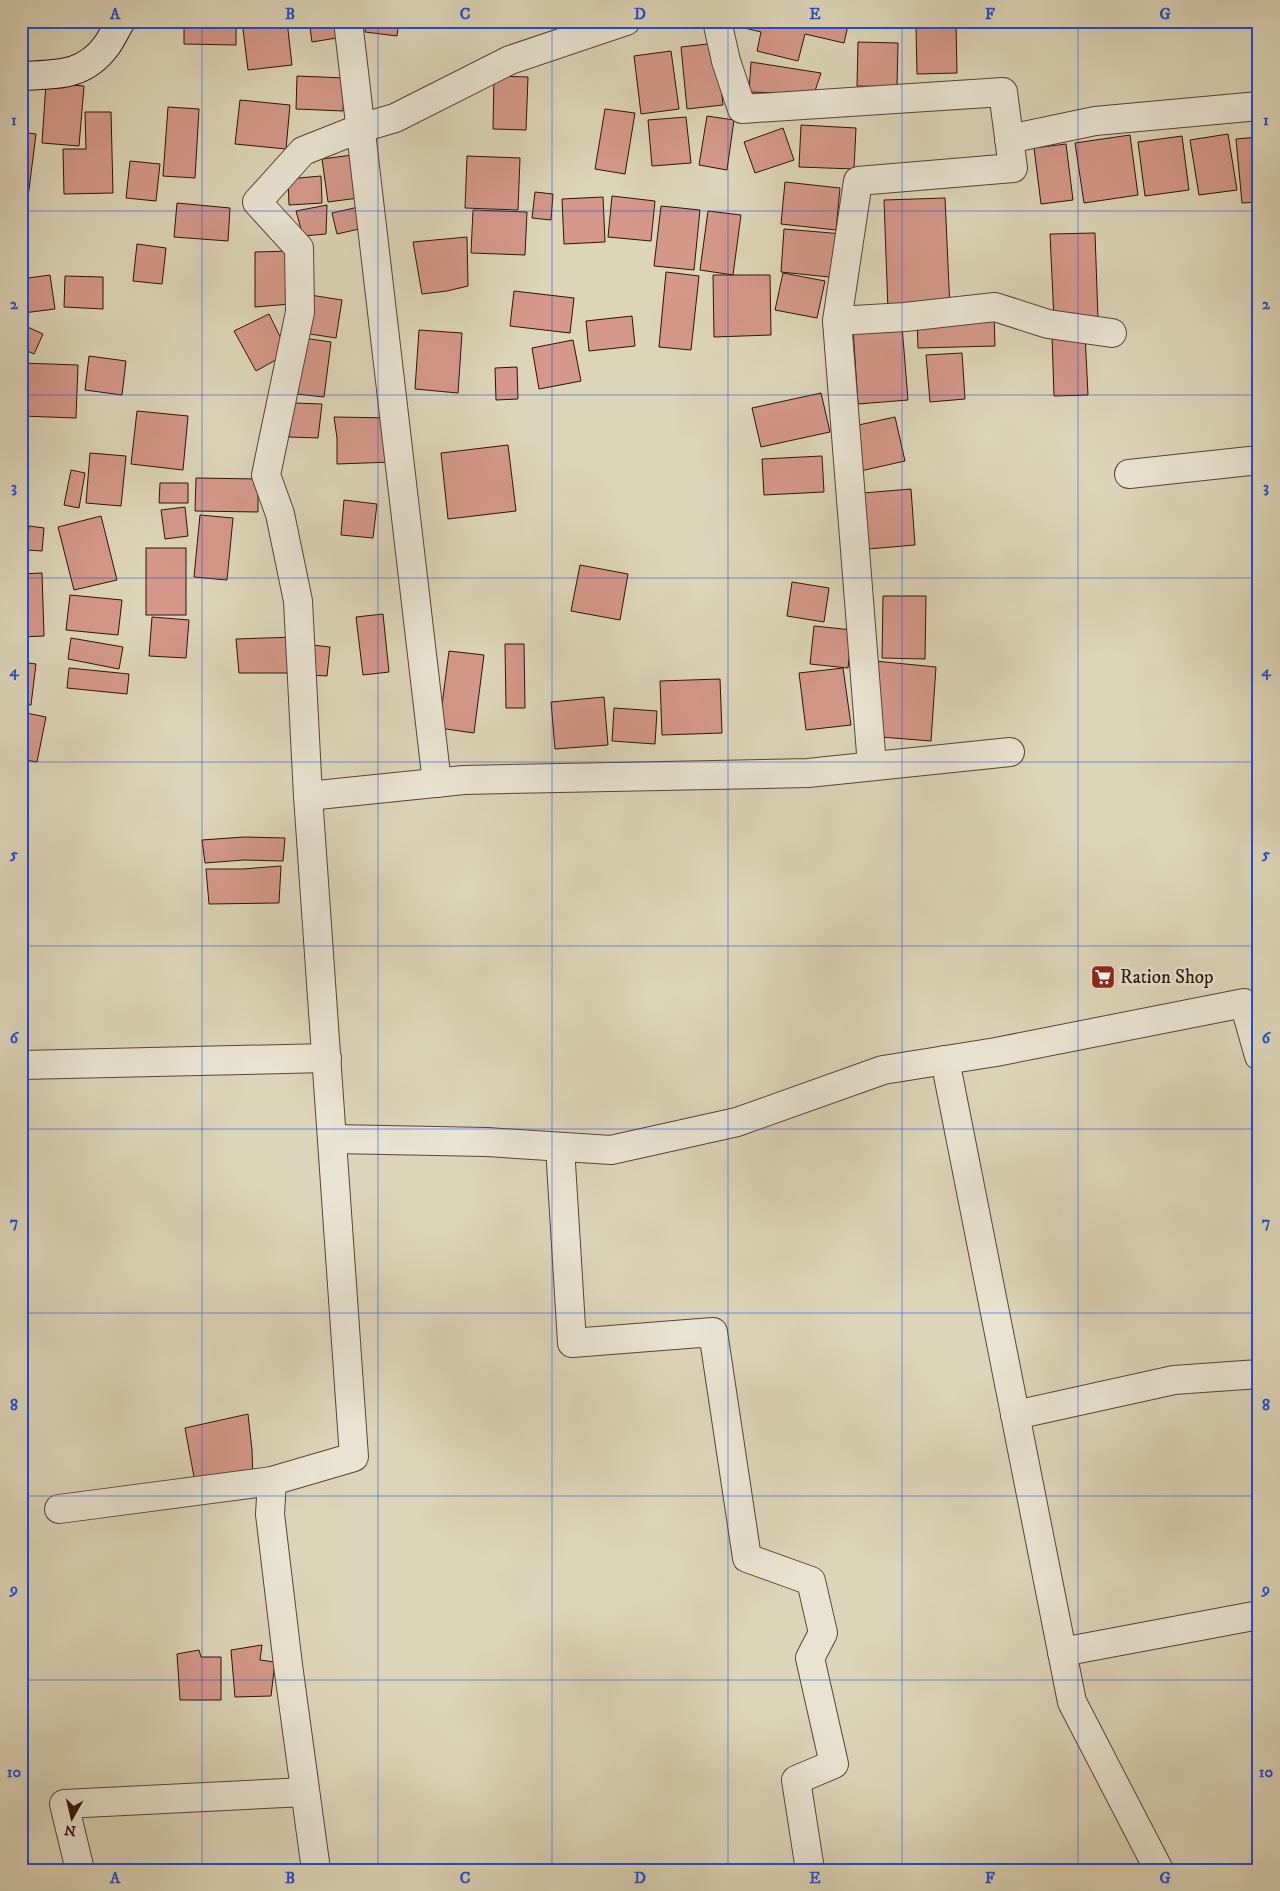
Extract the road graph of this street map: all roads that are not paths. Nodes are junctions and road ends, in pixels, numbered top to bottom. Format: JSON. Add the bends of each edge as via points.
{"nodes":[{"id":1,"x":121,"y":21,"type":"edge"},
{"id":2,"x":348,"y":21,"type":"edge"},
{"id":3,"x":626,"y":21,"type":"edge"},
{"id":4,"x":717,"y":21,"type":"edge"},
{"id":5,"x":21,"y":76,"type":"edge"},
{"id":6,"x":1259,"y":106,"type":"edge"},
{"id":7,"x":361,"y":128,"type":"junction"},
{"id":8,"x":1010,"y":139,"type":"junction"},
{"id":9,"x":837,"y":321,"type":"junction"},
{"id":10,"x":1112,"y":333,"type":"dead end"},
{"id":11,"x":1259,"y":460,"type":"edge"},
{"id":12,"x":1129,"y":474,"type":"dead end"},
{"id":13,"x":1010,"y":752,"type":"dead end"},
{"id":14,"x":872,"y":766,"type":"junction"},
{"id":15,"x":437,"y":783,"type":"junction"},
{"id":16,"x":308,"y":796,"type":"junction"},
{"id":17,"x":1259,"y":1056,"type":"edge"},
{"id":18,"x":327,"y":1058,"type":"junction"},
{"id":19,"x":945,"y":1060,"type":"junction"},
{"id":20,"x":21,"y":1064,"type":"edge"},
{"id":21,"x":333,"y":1139,"type":"junction"},
{"id":22,"x":560,"y":1147,"type":"junction"},
{"id":23,"x":1259,"y":1374,"type":"edge"},
{"id":24,"x":1015,"y":1414,"type":"junction"},
{"id":25,"x":272,"y":1481,"type":"junction"},
{"id":26,"x":59,"y":1508,"type":"dead end"},
{"id":27,"x":1259,"y":1615,"type":"edge"},
{"id":28,"x":1062,"y":1652,"type":"junction"},
{"id":29,"x":305,"y":1792,"type":"junction"},
{"id":30,"x":80,"y":1870,"type":"edge"},
{"id":31,"x":316,"y":1870,"type":"edge"},
{"id":32,"x":810,"y":1870,"type":"edge"},
{"id":33,"x":1159,"y":1870,"type":"edge"}],
"edges":[{"from":1,"to":5,"type":"street","via":[[106,46],[83,68],[62,74]]},
{"from":2,"to":7,"type":"street"},
{"from":3,"to":7,"type":"street","via":[[510,60],[395,118]]},
{"from":4,"to":8,"type":"street","via":[[742,109],[1003,92]]},
{"from":6,"to":8,"type":"street","via":[[1095,121]]},
{"from":7,"to":15,"type":"street"},
{"from":7,"to":16,"type":"street","via":[[303,151],[257,202],[299,248],[300,312],[266,475],[280,514],[298,601]]},
{"from":8,"to":9,"type":"street","via":[[1014,168],[858,181]]},
{"from":9,"to":10,"type":"street","via":[[995,307],[1048,324]]},
{"from":9,"to":14,"type":"street"},
{"from":11,"to":12,"type":"street"},
{"from":13,"to":14,"type":"street"},
{"from":14,"to":15,"type":"street","via":[[808,773]]},
{"from":15,"to":16,"type":"street"},
{"from":16,"to":18,"type":"street"},
{"from":17,"to":19,"type":"street","via":[[1244,1003]]},
{"from":18,"to":20,"type":"street"},
{"from":18,"to":21,"type":"street"},
{"from":19,"to":22,"type":"street","via":[[883,1070],[737,1122],[612,1150]]},
{"from":19,"to":24,"type":"street"},
{"from":21,"to":22,"type":"street"},
{"from":21,"to":25,"type":"street","via":[[354,1457]]},
{"from":22,"to":32,"type":"street","via":[[572,1343],[713,1332],[746,1558],[812,1581],[823,1633],[810,1658],[834,1764],[796,1780]]},
{"from":23,"to":24,"type":"street","via":[[1174,1380]]},
{"from":24,"to":28,"type":"street"},
{"from":25,"to":26,"type":"street"},
{"from":25,"to":29,"type":"street","via":[[270,1514]]},
{"from":27,"to":28,"type":"street"},
{"from":28,"to":33,"type":"street","via":[[1072,1702]]},
{"from":29,"to":30,"type":"street","via":[[64,1804]]},
{"from":29,"to":31,"type":"street"}]}
